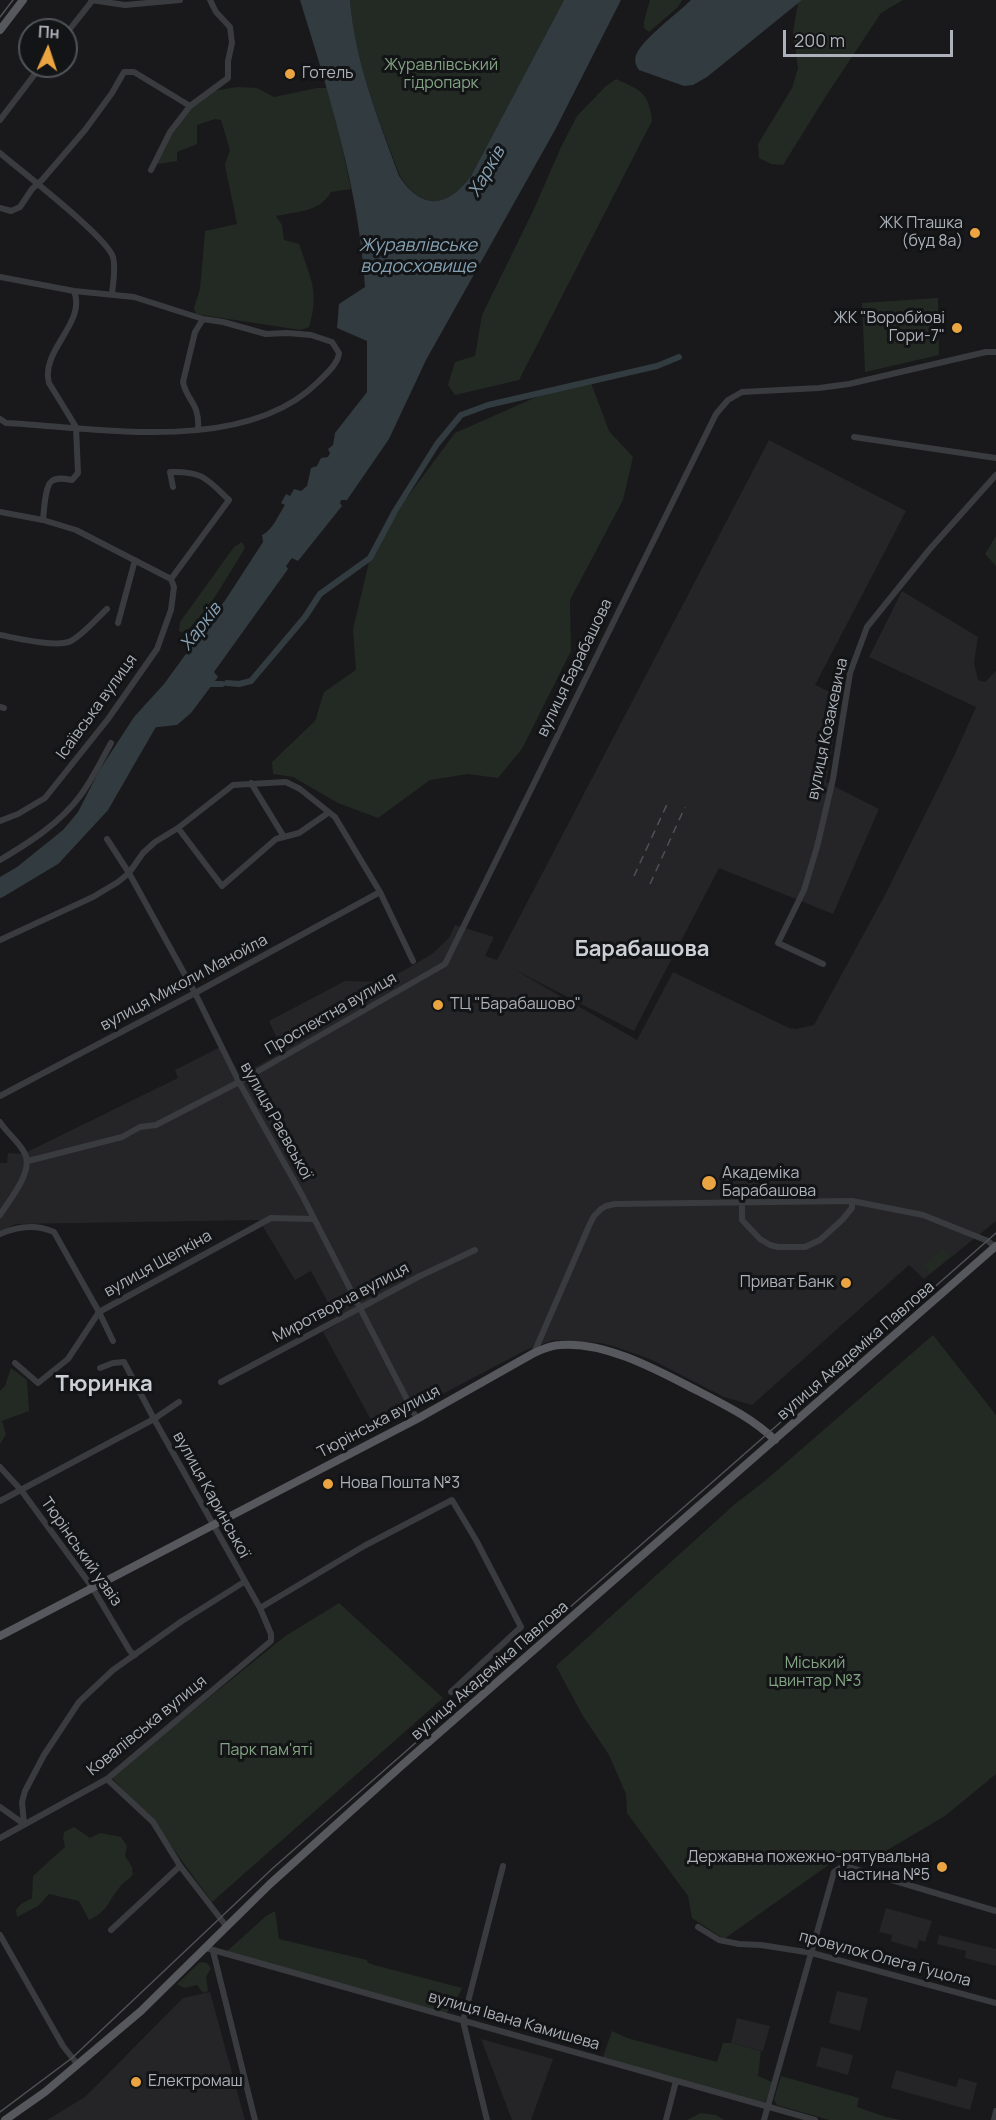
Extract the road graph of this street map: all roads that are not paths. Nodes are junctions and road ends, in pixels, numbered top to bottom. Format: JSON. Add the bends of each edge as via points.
{"nodes":[{"id":1,"x":23,"y":0,"type":"edge"},
{"id":2,"x":92,"y":0,"type":"edge"},
{"id":3,"x":180,"y":0,"type":"edge"},
{"id":4,"x":210,"y":0,"type":"edge"},
{"id":5,"x":78,"y":18,"type":"edge"},
{"id":6,"x":0,"y":30,"type":"edge"},
{"id":7,"x":32,"y":78,"type":"edge"},
{"id":8,"x":190,"y":106,"type":"junction"},
{"id":9,"x":0,"y":120,"type":"edge"},
{"id":10,"x":0,"y":153,"type":"edge"},
{"id":11,"x":151,"y":170,"type":"dead end"},
{"id":12,"x":37,"y":184,"type":"junction"},
{"id":13,"x":0,"y":208,"type":"edge"},
{"id":14,"x":0,"y":277,"type":"edge"},
{"id":15,"x":74,"y":291,"type":"junction"},
{"id":16,"x":112,"y":294,"type":"junction"},
{"id":17,"x":203,"y":318,"type":"junction"},
{"id":18,"x":996,"y":352,"type":"edge"},
{"id":19,"x":0,"y":419,"type":"edge"},
{"id":20,"x":76,"y":427,"type":"junction"},
{"id":21,"x":198,"y":430,"type":"junction"},
{"id":22,"x":854,"y":437,"type":"dead end"},
{"id":23,"x":996,"y":458,"type":"edge"},
{"id":24,"x":996,"y":475,"type":"edge"},
{"id":25,"x":173,"y":487,"type":"dead end"},
{"id":26,"x":0,"y":512,"type":"edge"},
{"id":27,"x":43,"y":520,"type":"junction"},
{"id":28,"x":135,"y":560,"type":"junction"},
{"id":29,"x":171,"y":579,"type":"junction"},
{"id":30,"x":107,"y":609,"type":"dead end"},
{"id":31,"x":118,"y":623,"type":"dead end"},
{"id":32,"x":0,"y":635,"type":"edge"},
{"id":33,"x":111,"y":743,"type":"dead end"},
{"id":34,"x":251,"y":783,"type":"junction"},
{"id":35,"x":328,"y":813,"type":"junction"},
{"id":36,"x":0,"y":821,"type":"edge"},
{"id":37,"x":178,"y":828,"type":"junction"},
{"id":38,"x":284,"y":837,"type":"junction"},
{"id":39,"x":107,"y":839,"type":"dead end"},
{"id":40,"x":0,"y":860,"type":"edge"},
{"id":41,"x":129,"y":873,"type":"junction"},
{"id":42,"x":380,"y":892,"type":"junction"},
{"id":43,"x":0,"y":940,"type":"edge"},
{"id":44,"x":413,"y":961,"type":"dead end"},
{"id":45,"x":445,"y":964,"type":"joint"},
{"id":46,"x":823,"y":964,"type":"dead end"},
{"id":47,"x":195,"y":993,"type":"junction"},
{"id":48,"x":239,"y":1082,"type":"junction"},
{"id":49,"x":0,"y":1096,"type":"edge"},
{"id":50,"x":0,"y":1122,"type":"edge"},
{"id":51,"x":28,"y":1161,"type":"junction"},
{"id":52,"x":852,"y":1201,"type":"junction"},
{"id":53,"x":742,"y":1203,"type":"junction"},
{"id":54,"x":0,"y":1215,"type":"edge"},
{"id":55,"x":314,"y":1219,"type":"junction"},
{"id":56,"x":0,"y":1234,"type":"edge"},
{"id":57,"x":996,"y":1246,"type":"edge"},
{"id":58,"x":475,"y":1250,"type":"dead end"},
{"id":59,"x":359,"y":1309,"type":"junction"},
{"id":60,"x":99,"y":1312,"type":"junction"},
{"id":61,"x":113,"y":1341,"type":"dead end"},
{"id":62,"x":534,"y":1353,"type":"junction"},
{"id":63,"x":15,"y":1363,"type":"dead end"},
{"id":64,"x":100,"y":1368,"type":"dead end"},
{"id":65,"x":221,"y":1382,"type":"dead end"},
{"id":66,"x":179,"y":1402,"type":"dead end"},
{"id":67,"x":154,"y":1419,"type":"junction"},
{"id":68,"x":417,"y":1419,"type":"junction"},
{"id":69,"x":775,"y":1440,"type":"junction"},
{"id":70,"x":0,"y":1467,"type":"edge"},
{"id":71,"x":21,"y":1490,"type":"junction"},
{"id":72,"x":0,"y":1501,"type":"edge"},
{"id":73,"x":213,"y":1525,"type":"junction"},
{"id":74,"x":244,"y":1582,"type":"junction"},
{"id":75,"x":93,"y":1587,"type":"junction"},
{"id":76,"x":260,"y":1608,"type":"junction"},
{"id":77,"x":0,"y":1636,"type":"edge"},
{"id":78,"x":271,"y":1641,"type":"joint"},
{"id":79,"x":135,"y":1655,"type":"junction"},
{"id":80,"x":451,"y":1692,"type":"dead end"},
{"id":81,"x":107,"y":1779,"type":"junction"},
{"id":82,"x":0,"y":1807,"type":"edge"},
{"id":83,"x":24,"y":1824,"type":"junction"},
{"id":84,"x":0,"y":1838,"type":"edge"},
{"id":85,"x":180,"y":1866,"type":"junction"},
{"id":86,"x":502,"y":1866,"type":"dead end"},
{"id":87,"x":996,"y":1911,"type":"edge"},
{"id":88,"x":227,"y":1927,"type":"junction"},
{"id":89,"x":698,"y":1927,"type":"dead end"},
{"id":90,"x":111,"y":1930,"type":"dead end"},
{"id":91,"x":0,"y":1935,"type":"edge"},
{"id":92,"x":209,"y":1949,"type":"junction"},
{"id":93,"x":812,"y":1953,"type":"junction"},
{"id":94,"x":996,"y":2003,"type":"edge"},
{"id":95,"x":463,"y":2021,"type":"junction"},
{"id":96,"x":78,"y":2065,"type":"junction"},
{"id":97,"x":676,"y":2081,"type":"junction"},
{"id":98,"x":768,"y":2107,"type":"junction"},
{"id":99,"x":996,"y":2111,"type":"edge"},
{"id":100,"x":0,"y":2115,"type":"edge"},
{"id":101,"x":4,"y":2120,"type":"edge"},
{"id":102,"x":255,"y":2120,"type":"edge"},
{"id":103,"x":487,"y":2120,"type":"edge"},
{"id":104,"x":666,"y":2120,"type":"edge"},
{"id":105,"x":764,"y":2120,"type":"edge"},
{"id":106,"x":815,"y":2120,"type":"edge"},
{"id":107,"x":994,"y":2120,"type":"edge"}],
"edges":[{"from":1,"to":6,"type":"main road"},
{"from":2,"to":3,"type":"street","via":[[125,5]]},
{"from":2,"to":5,"type":"street"},
{"from":4,"to":8,"type":"street","via":[[230,27],[229,75],[226,82]]},
{"from":7,"to":9,"type":"street"},
{"from":8,"to":11,"type":"street","via":[[170,132]]},
{"from":8,"to":12,"type":"street","via":[[134,72],[124,72],[85,130]]},
{"from":10,"to":12,"type":"street"},
{"from":12,"to":13,"type":"street","via":[[17,209]]},
{"from":12,"to":16,"type":"street","via":[[96,234],[111,252]]},
{"from":14,"to":15,"type":"street"},
{"from":15,"to":16,"type":"street"},
{"from":15,"to":20,"type":"street","via":[[75,311],[49,364],[47,377]]},
{"from":16,"to":17,"type":"street"},
{"from":17,"to":21,"type":"street","via":[[195,333],[183,382],[196,406]]},
{"from":17,"to":21,"type":"street","via":[[266,334],[311,335],[332,342],[338,349],[338,361],[305,394],[247,422]]},
{"from":18,"to":45,"type":"street","name":"вулиця Барабашова","via":[[849,384],[742,392],[728,400],[716,414]]},
{"from":19,"to":20,"type":"street","via":[[6,423]]},
{"from":20,"to":21,"type":"street","via":[[155,432]]},
{"from":20,"to":27,"type":"street","via":[[77,475],[72,480],[50,482]]},
{"from":22,"to":23,"type":"street"},
{"from":24,"to":46,"type":"street","name":"вулиця Козакевича","via":[[878,611],[867,627],[854,662],[817,847],[804,890],[778,943]]},
{"from":25,"to":29,"type":"street","via":[[170,472],[198,473],[229,500]]},
{"from":26,"to":27,"type":"street"},
{"from":27,"to":28,"type":"street","via":[[76,530]]},
{"from":28,"to":29,"type":"street"},
{"from":28,"to":31,"type":"street"},
{"from":29,"to":36,"type":"street","name":"Ісаївська вулиця","via":[[171,610],[157,649],[108,719],[45,798]]},
{"from":30,"to":32,"type":"street","via":[[66,643]]},
{"from":33,"to":40,"type":"street","via":[[81,795],[62,818]]},
{"from":34,"to":35,"type":"street","via":[[286,782]]},
{"from":34,"to":37,"type":"street","via":[[233,785]]},
{"from":34,"to":38,"type":"street"},
{"from":35,"to":38,"type":"street","via":[[299,833]]},
{"from":35,"to":42,"type":"street","via":[[341,825]]},
{"from":37,"to":38,"type":"street","via":[[222,886]]},
{"from":37,"to":41,"type":"street","via":[[143,853]]},
{"from":39,"to":41,"type":"street","name":"вулиця Раєвської"},
{"from":41,"to":43,"type":"street","via":[[93,897]]},
{"from":41,"to":47,"type":"street","name":"вулиця Раєвської"},
{"from":42,"to":44,"type":"street"},
{"from":42,"to":47,"type":"street","name":"вулиця Миколи Манойла"},
{"from":45,"to":48,"type":"street","name":"Проспектна вулиця"},
{"from":47,"to":48,"type":"street","name":"вулиця Раєвської"},
{"from":47,"to":49,"type":"street","name":"вулиця Миколи Манойла"},
{"from":48,"to":51,"type":"street","name":"Проспектна вулиця","via":[[156,1125]]},
{"from":48,"to":55,"type":"street","name":"вулиця Раєвської"},
{"from":50,"to":51,"type":"street"},
{"from":51,"to":54,"type":"street","via":[[27,1171]]},
{"from":52,"to":53,"type":"street"},
{"from":52,"to":53,"type":"street","via":[[851,1210],[830,1232],[802,1248],[776,1246],[760,1239],[742,1220]]},
{"from":52,"to":57,"type":"street","via":[[927,1216]]},
{"from":53,"to":62,"type":"street","via":[[606,1206],[589,1226]]},
{"from":55,"to":59,"type":"street","name":"вулиця Раєвської"},
{"from":55,"to":60,"type":"street","name":"вулиця Щепкіна","via":[[271,1218]]},
{"from":56,"to":60,"type":"street","via":[[33,1226],[54,1232]]},
{"from":57,"to":69,"type":"main road","name":"вулиця Академіка Павлова"},
{"from":58,"to":59,"type":"street","name":"Миротворча вулиця"},
{"from":59,"to":65,"type":"street","name":"Миротворча вулиця"},
{"from":59,"to":68,"type":"street","name":"вулиця Раєвської"},
{"from":60,"to":61,"type":"street"},
{"from":60,"to":63,"type":"street","name":"вулиця Щепкіна","via":[[68,1359],[38,1383]]},
{"from":62,"to":68,"type":"main road","name":"Тюрінська вулиця"},
{"from":62,"to":69,"type":"main road","name":"Тюрінська вулиця","via":[[555,1345],[571,1345],[641,1362],[742,1414]]},
{"from":64,"to":67,"type":"street","name":"вулиця Каринської","via":[[124,1362]]},
{"from":66,"to":67,"type":"street"},
{"from":67,"to":71,"type":"street"},
{"from":67,"to":73,"type":"street","name":"вулиця Каринської"},
{"from":68,"to":73,"type":"main road","name":"Тюрінська вулиця"},
{"from":69,"to":88,"type":"main road","name":"вулиця Академіка Павлова","via":[[400,1767]]},
{"from":70,"to":71,"type":"street","name":"Тюрінський узвіз"},
{"from":71,"to":72,"type":"street"},
{"from":71,"to":75,"type":"street","name":"Тюрінський узвіз"},
{"from":73,"to":74,"type":"street","name":"вулиця Каринської"},
{"from":73,"to":75,"type":"main road","name":"Тюрінська вулиця"},
{"from":74,"to":76,"type":"street","name":"вулиця Каринської"},
{"from":74,"to":79,"type":"street"},
{"from":75,"to":77,"type":"main road","name":"Тюрінська вулиця"},
{"from":75,"to":79,"type":"street","name":"Тюрінський узвіз"},
{"from":76,"to":78,"type":"street","name":"вулиця Каринської"},
{"from":76,"to":80,"type":"street","via":[[364,1546],[452,1500],[521,1627]]},
{"from":78,"to":81,"type":"street","name":"Ковалівська вулиця"},
{"from":79,"to":83,"type":"street","via":[[80,1702],[44,1755],[25,1791]]},
{"from":81,"to":83,"type":"street","name":"Ковалівська вулиця"},
{"from":81,"to":85,"type":"street","via":[[153,1822]]},
{"from":82,"to":83,"type":"street"},
{"from":83,"to":84,"type":"street","name":"Ковалівська вулиця"},
{"from":85,"to":88,"type":"street"},
{"from":85,"to":90,"type":"street"},
{"from":86,"to":95,"type":"street"},
{"from":87,"to":93,"type":"street","via":[[848,1867],[840,1868],[834,1872]]},
{"from":88,"to":92,"type":"main road","name":"вулиця Академіка Павлова"},
{"from":89,"to":93,"type":"street","name":"провулок Олега Гуцола","via":[[719,1940]]},
{"from":91,"to":96,"type":"street","via":[[63,2046]]},
{"from":92,"to":95,"type":"street","name":"вулиця Івана Камишева"},
{"from":92,"to":96,"type":"main road","name":"вулиця Академіка Павлова"},
{"from":92,"to":102,"type":"street"},
{"from":93,"to":94,"type":"street","name":"провулок Олега Гуцола"},
{"from":93,"to":98,"type":"street"},
{"from":95,"to":97,"type":"street","name":"вулиця Івана Камишева"},
{"from":95,"to":103,"type":"street"},
{"from":96,"to":101,"type":"main road","name":"вулиця Академіка Павлова"},
{"from":97,"to":98,"type":"street","name":"вулиця Івана Камишева"},
{"from":97,"to":104,"type":"street"},
{"from":98,"to":105,"type":"street"},
{"from":98,"to":106,"type":"street","name":"вулиця Івана Камишева"},
{"from":99,"to":107,"type":"street"},
{"from":100,"to":101,"type":"street"}]}
